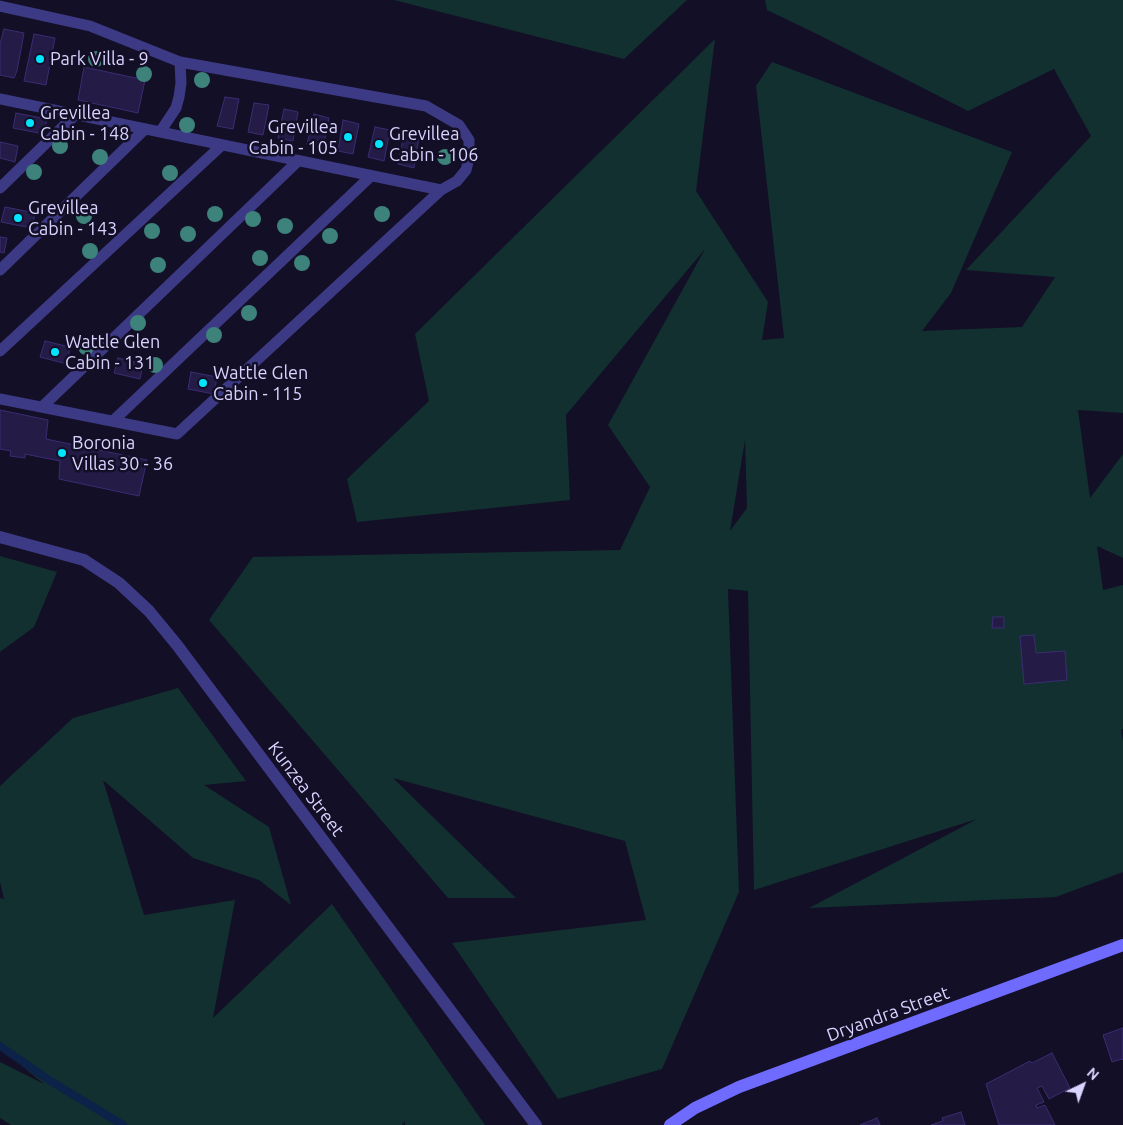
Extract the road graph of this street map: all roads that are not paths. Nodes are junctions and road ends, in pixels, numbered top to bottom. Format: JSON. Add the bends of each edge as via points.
{"nodes":[{"id":1,"x":0,"y":6,"type":"edge"},
{"id":2,"x":180,"y":62,"type":"junction"},
{"id":3,"x":0,"y":99,"type":"edge"},
{"id":4,"x":74,"y":116,"type":"junction"},
{"id":5,"x":145,"y":129,"type":"junction"},
{"id":6,"x":160,"y":132,"type":"junction"},
{"id":7,"x":222,"y":145,"type":"junction"},
{"id":8,"x":298,"y":161,"type":"junction"},
{"id":9,"x":371,"y":176,"type":"junction"},
{"id":10,"x":0,"y":188,"type":"edge"},
{"id":11,"x":441,"y":190,"type":"junction"},
{"id":12,"x":0,"y":270,"type":"edge"},
{"id":13,"x":0,"y":351,"type":"edge"},
{"id":14,"x":0,"y":399,"type":"edge"},
{"id":15,"x":42,"y":407,"type":"junction"},
{"id":16,"x":113,"y":421,"type":"junction"},
{"id":17,"x":0,"y":537,"type":"edge"},
{"id":18,"x":1123,"y":945,"type":"edge"},
{"id":19,"x":536,"y":1125,"type":"edge"},
{"id":20,"x":670,"y":1125,"type":"edge"}],
"edges":[{"from":1,"to":2,"type":"lane","via":[[90,26]]},
{"from":2,"to":6,"type":"lane","via":[[181,83],[176,108]]},
{"from":2,"to":11,"type":"lane","via":[[426,106],[459,125],[470,140],[466,170],[457,181]]},
{"from":3,"to":4,"type":"lane"},
{"from":4,"to":5,"type":"lane"},
{"from":4,"to":10,"type":"lane"},
{"from":5,"to":6,"type":"lane"},
{"from":5,"to":12,"type":"lane"},
{"from":6,"to":7,"type":"lane"},
{"from":7,"to":8,"type":"lane"},
{"from":7,"to":13,"type":"lane"},
{"from":8,"to":9,"type":"lane"},
{"from":8,"to":15,"type":"lane"},
{"from":9,"to":11,"type":"lane"},
{"from":9,"to":16,"type":"lane"},
{"from":11,"to":16,"type":"lane","via":[[177,434]]},
{"from":14,"to":15,"type":"lane"},
{"from":15,"to":16,"type":"lane"},
{"from":17,"to":19,"type":"street","name":"Kunzea Street","via":[[84,560],[120,583],[149,611]]},
{"from":18,"to":20,"type":"street","name":"Dryandra Street","via":[[739,1087]]}]}
